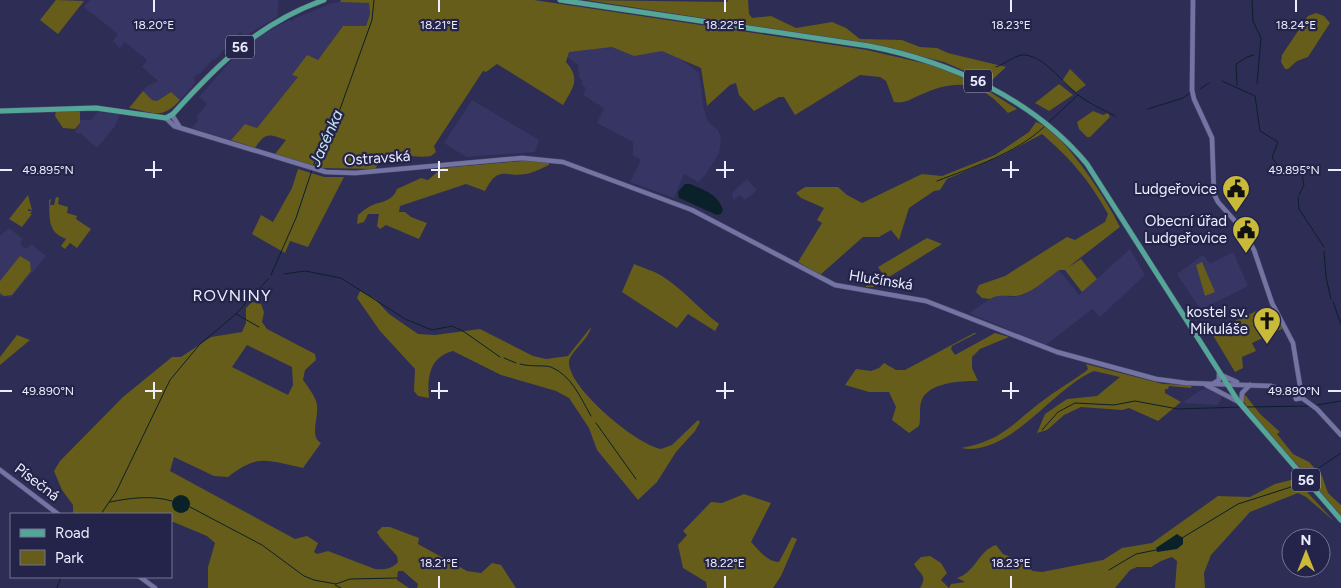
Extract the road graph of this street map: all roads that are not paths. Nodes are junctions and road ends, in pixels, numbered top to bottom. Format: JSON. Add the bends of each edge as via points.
{"nodes":[{"id":1,"x":324,"y":0,"type":"edge"},
{"id":2,"x":560,"y":0,"type":"edge"},
{"id":3,"x":1193,"y":1,"type":"edge"},
{"id":4,"x":0,"y":111,"type":"edge"},
{"id":5,"x":172,"y":115,"type":"junction"},
{"id":6,"x":166,"y":118,"type":"junction"},
{"id":7,"x":181,"y":127,"type":"junction"},
{"id":8,"x":522,"y":158,"type":"joint"},
{"id":9,"x":1220,"y":374,"type":"junction"},
{"id":10,"x":1202,"y":383,"type":"junction"},
{"id":11,"x":1214,"y":383,"type":"junction"},
{"id":12,"x":1226,"y":384,"type":"junction"},
{"id":13,"x":1251,"y":385,"type":"junction"},
{"id":14,"x":1300,"y":392,"type":"junction"},
{"id":15,"x":1295,"y":394,"type":"junction"},
{"id":16,"x":1302,"y":398,"type":"junction"},
{"id":17,"x":1240,"y":403,"type":"junction"},
{"id":18,"x":1341,"y":435,"type":"edge"},
{"id":19,"x":0,"y":470,"type":"edge"},
{"id":20,"x":57,"y":513,"type":"edge"},
{"id":21,"x":1341,"y":520,"type":"edge"},
{"id":22,"x":141,"y":578,"type":"edge"},
{"id":23,"x":155,"y":588,"type":"edge"}],
"edges":[{"from":1,"to":5,"type":"main road","number":"56","via":[[274,23],[244,43],[208,74]]},
{"from":2,"to":9,"type":"main road","number":"56","via":[[869,46],[919,58],[980,82],[1040,119],[1066,140],[1094,174]]},
{"from":3,"to":14,"type":"street","via":[[1192,90],[1212,138],[1214,194],[1244,230],[1254,250],[1272,303],[1293,343]]},
{"from":4,"to":6,"type":"main road","number":"56","via":[[96,108]]},
{"from":5,"to":6,"type":"main road","number":"56"},
{"from":5,"to":7,"type":"street"},
{"from":6,"to":7,"type":"street","name":"Ostravská","via":[[171,124]]},
{"from":7,"to":8,"type":"street","name":"Ostravská","via":[[326,172],[355,173]]},
{"from":8,"to":10,"type":"street","name":"Hlučínská","via":[[568,163],[678,204],[835,285],[920,299],[1057,352],[1156,379]]},
{"from":9,"to":11,"type":"street"},
{"from":9,"to":12,"type":"main road","number":"56"},
{"from":9,"to":13,"type":"street","name":"Hlučínská"},
{"from":10,"to":11,"type":"street","name":"Hlučínská"},
{"from":10,"to":17,"type":"street"},
{"from":11,"to":12,"type":"street","name":"Hlučínská"},
{"from":12,"to":13,"type":"street","name":"Hlučínská"},
{"from":12,"to":17,"type":"main road","number":"56"},
{"from":13,"to":15,"type":"street","name":"Hlučínská","via":[[1276,387]]},
{"from":13,"to":17,"type":"street","via":[[1242,392]]},
{"from":14,"to":15,"type":"street"},
{"from":14,"to":16,"type":"street"},
{"from":15,"to":16,"type":"street","name":"Hlučínská","via":[[1297,400]]},
{"from":16,"to":18,"type":"street"},
{"from":17,"to":21,"type":"main road","number":"56"},
{"from":19,"to":20,"type":"street","name":"Písečná"},
{"from":22,"to":23,"type":"street"}]}
